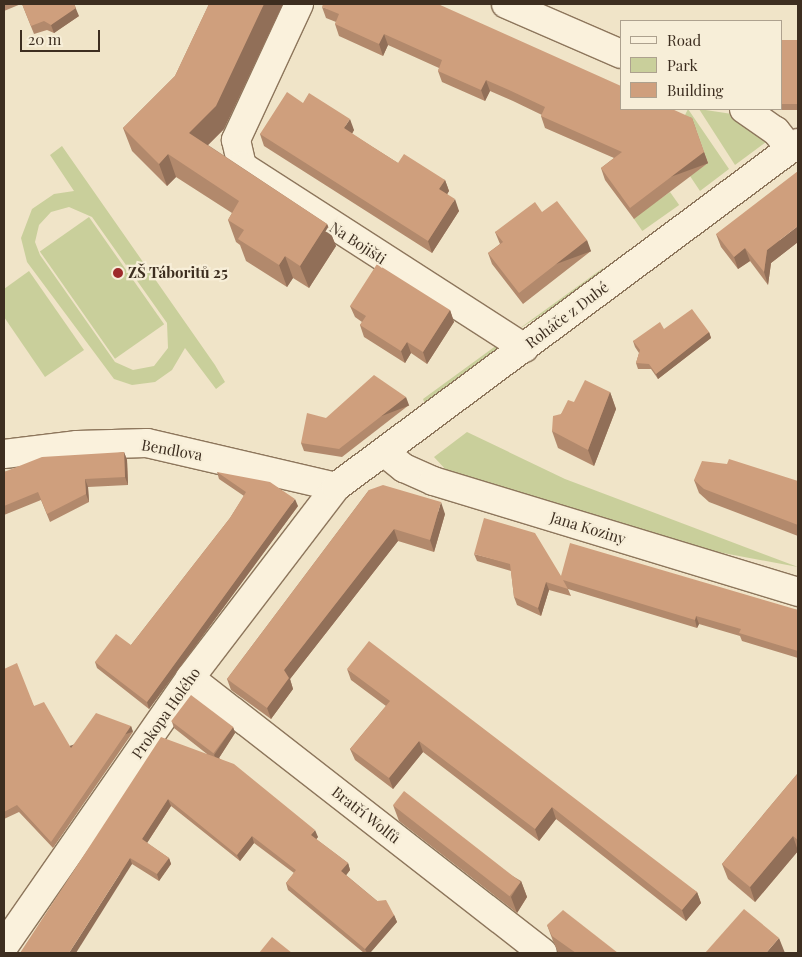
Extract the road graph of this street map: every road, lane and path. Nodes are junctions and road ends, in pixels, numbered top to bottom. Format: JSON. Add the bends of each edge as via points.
{"nodes":[{"id":1,"x":299,"y":4,"type":"edge"},
{"id":2,"x":506,"y":4,"type":"edge"},
{"id":3,"x":620,"y":54,"type":"edge"},
{"id":4,"x":745,"y":110,"type":"edge"},
{"id":5,"x":794,"y":146,"type":"edge"},
{"id":6,"x":524,"y":348,"type":"junction"},
{"id":7,"x":384,"y":452,"type":"junction"},
{"id":8,"x":4,"y":454,"type":"edge"},
{"id":9,"x":336,"y":487,"type":"junction"},
{"id":10,"x":798,"y":592,"type":"edge"},
{"id":11,"x":190,"y":678,"type":"junction"},
{"id":12,"x":4,"y":946,"type":"edge"},
{"id":13,"x":543,"y":953,"type":"edge"}],
"edges":[{"from":1,"to":6,"type":"street","name":"Na Bojišti","via":[[236,140],[242,166]]},
{"from":2,"to":3,"type":"street"},
{"from":4,"to":5,"type":"street"},
{"from":5,"to":6,"type":"street","name":"Roháče z Dubé"},
{"from":6,"to":7,"type":"street","name":"Roháče z Dubé"},
{"from":7,"to":9,"type":"street","name":"Roháče z Dubé"},
{"from":7,"to":10,"type":"street","name":"Jana Koziny","via":[[404,468],[433,481]]},
{"from":8,"to":9,"type":"street","name":"Bendlova","via":[[77,445],[147,443]]},
{"from":9,"to":11,"type":"street","name":"Prokopa Holého"},
{"from":11,"to":12,"type":"street","name":"Prokopa Holého"},
{"from":11,"to":13,"type":"street","name":"Bratří Wolfů"}]}
